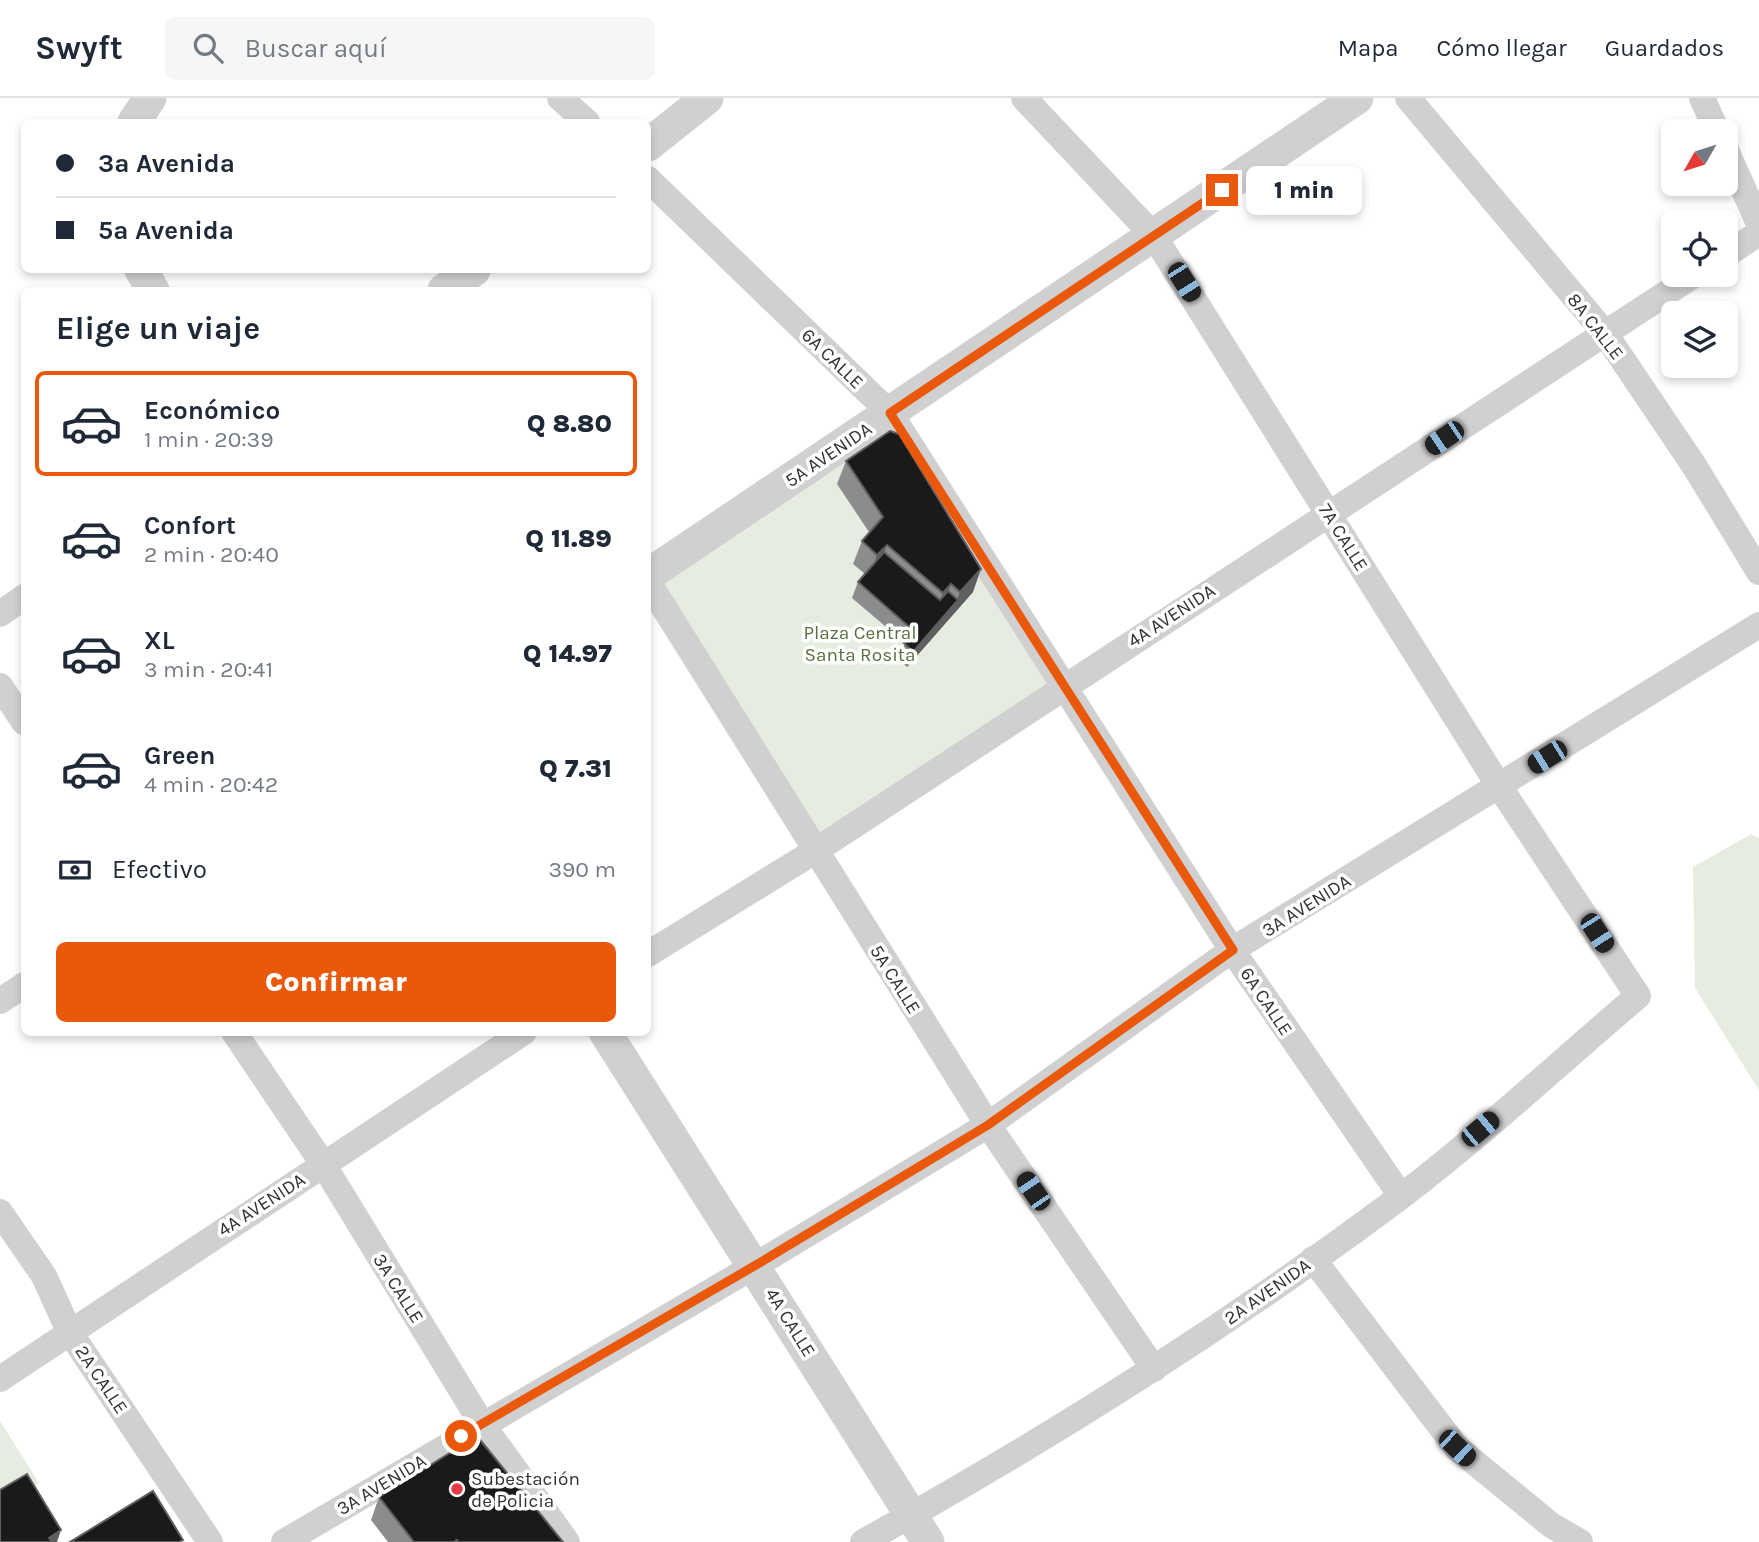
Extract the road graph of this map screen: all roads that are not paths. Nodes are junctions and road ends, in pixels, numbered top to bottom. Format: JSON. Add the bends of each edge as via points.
{"nodes":[{"id":1,"x":149,"y":98,"type":"edge"},
{"id":2,"x":560,"y":98,"type":"edge"},
{"id":3,"x":707,"y":98,"type":"edge"},
{"id":4,"x":1024,"y":98,"type":"edge"},
{"id":5,"x":1357,"y":98,"type":"edge"},
{"id":6,"x":1408,"y":98,"type":"edge"},
{"id":7,"x":1702,"y":98,"type":"edge"},
{"id":8,"x":136,"y":119,"type":"edge"},
{"id":9,"x":584,"y":119,"type":"edge"},
{"id":10,"x":1712,"y":119,"type":"edge"},
{"id":11,"x":651,"y":143,"type":"edge"},
{"id":12,"x":1738,"y":177,"type":"edge"},
{"id":13,"x":651,"y":182,"type":"edge"},
{"id":14,"x":1759,"y":224,"type":"edge"},
{"id":15,"x":1759,"y":233,"type":"edge"},
{"id":16,"x":1154,"y":236,"type":"junction"},
{"id":17,"x":1738,"y":247,"type":"edge"},
{"id":18,"x":470,"y":273,"type":"edge"},
{"id":19,"x":449,"y":287,"type":"edge"},
{"id":20,"x":1675,"y":287,"type":"edge"},
{"id":21,"x":1604,"y":332,"type":"junction"},
{"id":22,"x":890,"y":413,"type":"junction"},
{"id":23,"x":1329,"y":514,"type":"junction"},
{"id":24,"x":1759,"y":572,"type":"edge"},
{"id":25,"x":651,"y":573,"type":"edge"},
{"id":26,"x":651,"y":587,"type":"edge"},
{"id":27,"x":21,"y":599,"type":"edge"},
{"id":28,"x":0,"y":614,"type":"edge"},
{"id":29,"x":1759,"y":625,"type":"edge"},
{"id":30,"x":0,"y":686,"type":"edge"},
{"id":31,"x":1064,"y":688,"type":"junction"},
{"id":32,"x":21,"y":718,"type":"edge"},
{"id":33,"x":1499,"y":786,"type":"junction"},
{"id":34,"x":815,"y":851,"type":"junction"},
{"id":35,"x":1233,"y":950,"type":"junction"},
{"id":36,"x":651,"y":952,"type":"edge"},
{"id":37,"x":21,"y":987,"type":"edge"},
{"id":38,"x":1638,"y":996,"type":"joint"},
{"id":39,"x":0,"y":1001,"type":"edge"},
{"id":40,"x":237,"y":1036,"type":"edge"},
{"id":41,"x":518,"y":1036,"type":"edge"},
{"id":42,"x":608,"y":1036,"type":"edge"},
{"id":43,"x":988,"y":1125,"type":"junction"},
{"id":44,"x":323,"y":1164,"type":"junction"},
{"id":45,"x":1401,"y":1196,"type":"junction"},
{"id":46,"x":0,"y":1212,"type":"edge"},
{"id":47,"x":1313,"y":1259,"type":"junction"},
{"id":48,"x":756,"y":1265,"type":"junction"},
{"id":49,"x":69,"y":1331,"type":"junction"},
{"id":50,"x":1154,"y":1369,"type":"junction"},
{"id":51,"x":0,"y":1379,"type":"edge"},
{"id":52,"x":482,"y":1424,"type":"junction"},
{"id":53,"x":921,"y":1528,"type":"edge"},
{"id":54,"x":210,"y":1542,"type":"edge"},
{"id":55,"x":284,"y":1542,"type":"edge"},
{"id":56,"x":567,"y":1542,"type":"edge"},
{"id":57,"x":863,"y":1542,"type":"edge"},
{"id":58,"x":1580,"y":1542,"type":"edge"}],
"edges":[{"from":1,"to":8,"type":"street"},
{"from":2,"to":9,"type":"street"},
{"from":3,"to":11,"type":"street"},
{"from":4,"to":16,"type":"street","name":"7A CALLE"},
{"from":5,"to":16,"type":"street","name":"5A AVENIDA"},
{"from":6,"to":21,"type":"street","name":"8A CALLE"},
{"from":7,"to":10,"type":"street"},
{"from":12,"to":14,"type":"street"},
{"from":13,"to":22,"type":"street","name":"6A CALLE"},
{"from":15,"to":17,"type":"street"},
{"from":16,"to":22,"type":"street","name":"5A AVENIDA"},
{"from":16,"to":23,"type":"street","name":"7A CALLE"},
{"from":18,"to":19,"type":"street"},
{"from":20,"to":21,"type":"street","name":"4A AVENIDA"},
{"from":21,"to":23,"type":"street","name":"4A AVENIDA"},
{"from":21,"to":24,"type":"street","name":"8A CALLE"},
{"from":22,"to":25,"type":"street","name":"5A AVENIDA"},
{"from":22,"to":31,"type":"street","name":"6A CALLE"},
{"from":23,"to":31,"type":"street","name":"4A AVENIDA"},
{"from":23,"to":33,"type":"street","name":"7A CALLE"},
{"from":26,"to":34,"type":"street","name":"5A CALLE"},
{"from":27,"to":28,"type":"street"},
{"from":29,"to":33,"type":"street","name":"3A AVENIDA"},
{"from":30,"to":32,"type":"street"},
{"from":31,"to":34,"type":"street","name":"4A AVENIDA"},
{"from":31,"to":35,"type":"street","name":"6A CALLE"},
{"from":33,"to":35,"type":"street","name":"3A AVENIDA"},
{"from":33,"to":38,"type":"street","name":"7A CALLE"},
{"from":34,"to":36,"type":"street","name":"4A AVENIDA"},
{"from":34,"to":43,"type":"street","name":"5A CALLE"},
{"from":35,"to":43,"type":"street","name":"3A AVENIDA"},
{"from":35,"to":45,"type":"street","name":"6A CALLE"},
{"from":37,"to":39,"type":"street"},
{"from":38,"to":45,"type":"street","name":"2A AVENIDA"},
{"from":40,"to":44,"type":"street","name":"3A CALLE"},
{"from":41,"to":44,"type":"street","name":"4A AVENIDA"},
{"from":42,"to":48,"type":"street","name":"4A CALLE"},
{"from":43,"to":48,"type":"street","name":"3A AVENIDA"},
{"from":43,"to":50,"type":"street","name":"5A CALLE"},
{"from":44,"to":49,"type":"street","name":"4A AVENIDA"},
{"from":44,"to":52,"type":"street","name":"3A CALLE"},
{"from":45,"to":47,"type":"street","name":"2A AVENIDA"},
{"from":46,"to":49,"type":"street","name":"2A CALLE","via":[[44,1276]]},
{"from":47,"to":50,"type":"street","name":"2A AVENIDA"},
{"from":47,"to":58,"type":"street","via":[[1457,1448],[1551,1525]]},
{"from":48,"to":52,"type":"street","name":"3A AVENIDA"},
{"from":48,"to":53,"type":"street","name":"4A CALLE"},
{"from":49,"to":51,"type":"street","name":"4A AVENIDA"},
{"from":49,"to":54,"type":"street","name":"2A CALLE"},
{"from":50,"to":53,"type":"street","name":"2A AVENIDA"},
{"from":52,"to":55,"type":"street","name":"3A AVENIDA"},
{"from":52,"to":56,"type":"street","name":"3A CALLE"},
{"from":53,"to":57,"type":"street","name":"2A AVENIDA"}]}
